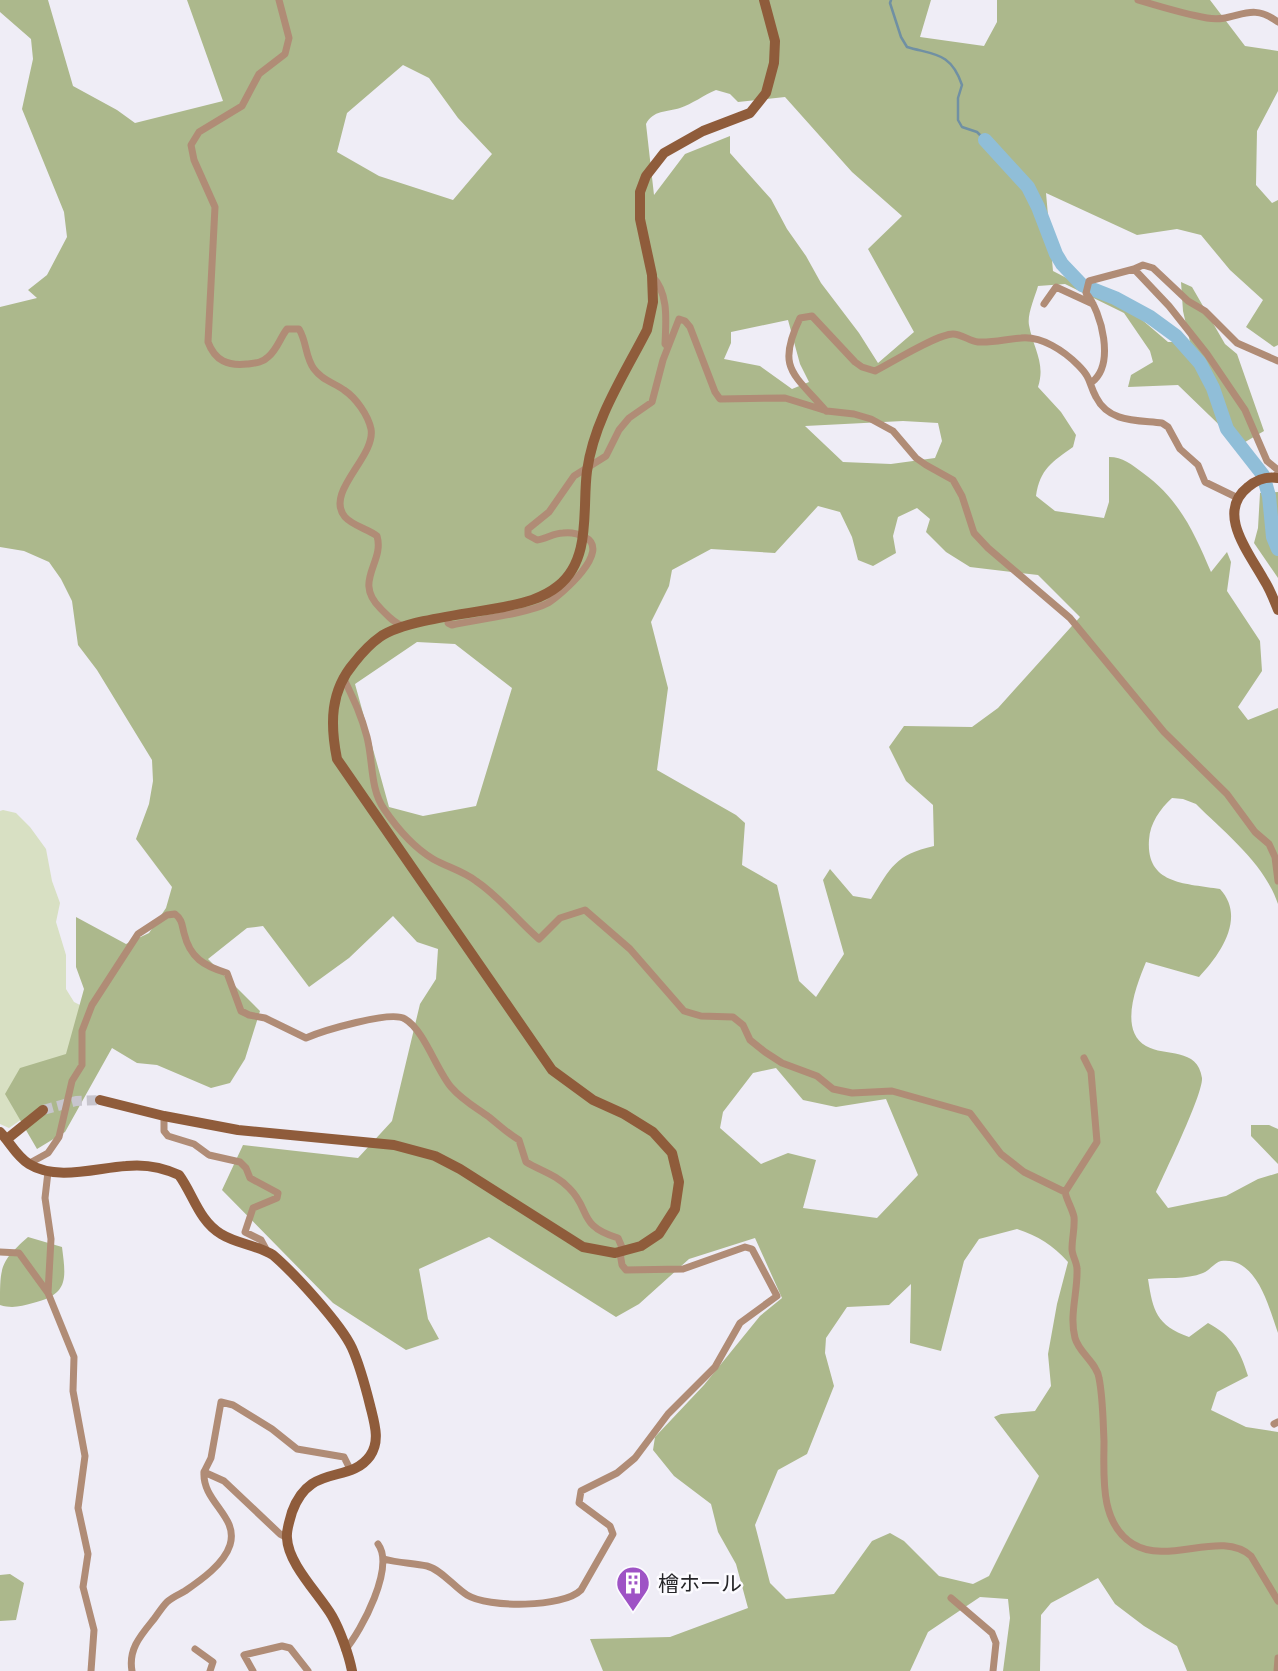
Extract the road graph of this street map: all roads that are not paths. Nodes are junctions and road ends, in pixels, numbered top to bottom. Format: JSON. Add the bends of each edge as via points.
{"nodes":[{"id":1,"x":279,"y":0,"type":"edge"},
{"id":2,"x":764,"y":0,"type":"edge"},
{"id":3,"x":1138,"y":0,"type":"edge"},
{"id":4,"x":1278,"y":22,"type":"edge"},
{"id":5,"x":1134,"y":270,"type":"junction"},
{"id":6,"x":652,"y":275,"type":"junction"},
{"id":7,"x":1044,"y":304,"type":"dead end"},
{"id":8,"x":1094,"y":304,"type":"junction"},
{"id":9,"x":668,"y":347,"type":"junction"},
{"id":10,"x":1278,"y":361,"type":"edge"},
{"id":11,"x":1092,"y":383,"type":"junction"},
{"id":12,"x":827,"y":411,"type":"junction"},
{"id":13,"x":1275,"y":477,"type":"edge"},
{"id":14,"x":1238,"y":498,"type":"junction"},
{"id":15,"x":583,"y":536,"type":"junction"},
{"id":16,"x":1278,"y":610,"type":"edge"},
{"id":17,"x":403,"y":626,"type":"junction"},
{"id":18,"x":343,"y":676,"type":"junction"},
{"id":19,"x":1278,"y":881,"type":"edge"},
{"id":20,"x":1084,"y":1058,"type":"dead end"},
{"id":21,"x":100,"y":1100,"type":"tunnel mouth"},
{"id":22,"x":43,"y":1110,"type":"tunnel mouth"},
{"id":23,"x":164,"y":1116,"type":"junction"},
{"id":24,"x":3,"y":1135,"type":"edge"},
{"id":25,"x":29,"y":1164,"type":"junction"},
{"id":26,"x":48,"y":1172,"type":"junction"},
{"id":27,"x":1065,"y":1192,"type":"junction"},
{"id":28,"x":267,"y":1251,"type":"junction"},
{"id":29,"x":0,"y":1252,"type":"edge"},
{"id":30,"x":622,"y":1252,"type":"junction"},
{"id":31,"x":48,"y":1293,"type":"junction"},
{"id":32,"x":350,"y":1469,"type":"junction"},
{"id":33,"x":204,"y":1472,"type":"junction"},
{"id":34,"x":286,"y":1537,"type":"junction"},
{"id":35,"x":378,"y":1545,"type":"dead end"},
{"id":36,"x":384,"y":1559,"type":"junction"},
{"id":37,"x":951,"y":1598,"type":"dead end"},
{"id":38,"x":1278,"y":1601,"type":"edge"},
{"id":39,"x":195,"y":1649,"type":"dead end"},
{"id":40,"x":345,"y":1650,"type":"junction"},
{"id":41,"x":1278,"y":1658,"type":"edge"},
{"id":42,"x":91,"y":1671,"type":"edge"},
{"id":43,"x":132,"y":1671,"type":"edge"},
{"id":44,"x":210,"y":1671,"type":"edge"},
{"id":45,"x":253,"y":1671,"type":"edge"},
{"id":46,"x":309,"y":1671,"type":"edge"},
{"id":47,"x":352,"y":1671,"type":"edge"},
{"id":48,"x":993,"y":1671,"type":"edge"},
{"id":49,"x":1277,"y":1671,"type":"edge"}],
"edges":[{"from":1,"to":17,"type":"street","via":[[289,38],[285,54],[259,74],[242,106],[199,132],[191,145],[215,206],[208,342],[220,361],[233,366],[260,362],[287,329],[299,330],[313,368],[345,391],[366,416],[371,441],[343,491],[342,511],[377,536],[369,590],[374,603]]},
{"from":2,"to":6,"type":"street","via":[[775,41],[766,93],[750,113],[703,131],[664,153],[646,176],[640,192],[640,219]]},
{"from":3,"to":4,"type":"street","via":[[1208,18],[1252,8]]},
{"from":5,"to":8,"type":"street","via":[[1089,281],[1086,293]]},
{"from":5,"to":10,"type":"street","via":[[1143,265],[1153,268],[1237,343]]},
{"from":5,"to":13,"type":"street","via":[[1187,328],[1231,387],[1267,461],[1278,470]]},
{"from":6,"to":9,"type":"street","via":[[661,287]]},
{"from":6,"to":15,"type":"street","via":[[648,330],[601,419],[589,461]]},
{"from":7,"to":8,"type":"street","via":[[1056,287]]},
{"from":8,"to":11,"type":"street","via":[[1105,356]]},
{"from":9,"to":12,"type":"street","via":[[679,319],[685,321],[720,399],[785,398]]},
{"from":9,"to":15,"type":"street","via":[[652,402],[629,418],[606,456],[574,476],[549,512],[527,532],[537,540],[564,533]]},
{"from":11,"to":12,"type":"street","via":[[1065,353],[1023,337],[975,341],[953,334],[875,371],[855,362],[812,316],[800,318],[787,360]]},
{"from":11,"to":14,"type":"street","via":[[1098,401],[1117,418],[1168,427],[1205,482]]},
{"from":12,"to":19,"type":"street","via":[[883,424],[916,458],[953,480],[974,533],[1070,618],[1164,732],[1227,793],[1269,844]]},
{"from":13,"to":14,"type":"street","via":[[1256,481]]},
{"from":14,"to":16,"type":"street","via":[[1235,528]]},
{"from":15,"to":17,"type":"street","via":[[574,565],[549,593]]},
{"from":17,"to":18,"type":"street","via":[[381,636]]},
{"from":18,"to":27,"type":"street","via":[[357,702],[383,808],[410,842],[498,897],[539,939],[559,918],[585,910],[630,949],[684,1011],[733,1017],[765,1052],[817,1076],[833,1089],[892,1091],[970,1113],[1001,1154],[1024,1172]]},
{"from":18,"to":30,"type":"street","via":[[333,707],[337,759],[474,959],[552,1070],[593,1100],[653,1132],[672,1153],[679,1194],[670,1220],[650,1241]]},
{"from":20,"to":27,"type":"street","via":[[1091,1072],[1097,1142]]},
{"from":21,"to":23,"type":"street"},
{"from":22,"to":24,"type":"street"},
{"from":23,"to":28,"type":"street","via":[[168,1136],[194,1144],[209,1155],[240,1162],[250,1178],[278,1193],[277,1198],[253,1208],[245,1233],[261,1240]]},
{"from":23,"to":30,"type":"street","via":[[239,1130],[394,1145],[435,1156],[499,1191],[583,1247]]},
{"from":24,"to":25,"type":"street"},
{"from":25,"to":26,"type":"street"},
{"from":25,"to":30,"type":"street","via":[[48,1153],[59,1137],[72,1081],[82,1065],[82,1031],[92,1005],[138,934],[175,914],[192,954],[206,966],[227,973],[238,1006],[249,1016],[265,1018],[306,1038],[327,1029],[393,1016],[408,1021],[450,1086],[519,1140],[526,1163],[554,1175],[572,1190],[588,1222],[618,1238]]},
{"from":26,"to":28,"type":"street","via":[[127,1165],[166,1169],[179,1175],[212,1228]]},
{"from":26,"to":31,"type":"street"},
{"from":27,"to":38,"type":"street","via":[[1073,1215],[1077,1272],[1072,1324],[1080,1349],[1099,1374],[1104,1489],[1117,1527],[1133,1544],[1154,1551],[1236,1546],[1251,1556]]},
{"from":28,"to":32,"type":"street","via":[[344,1333],[357,1361],[376,1438],[368,1458]]},
{"from":29,"to":31,"type":"street","via":[[19,1253]]},
{"from":30,"to":36,"type":"street","via":[[626,1269],[683,1269],[745,1247],[752,1249],[777,1296],[740,1323],[715,1367],[668,1414],[635,1458],[617,1473],[581,1490],[579,1503],[610,1526],[613,1534],[581,1590],[559,1601],[486,1603],[427,1566]]},
{"from":31,"to":42,"type":"street","via":[[74,1357],[73,1391],[85,1456],[78,1508],[88,1554],[83,1587],[94,1630]]},
{"from":32,"to":33,"type":"street","via":[[344,1457],[297,1449],[272,1429],[221,1402]]},
{"from":32,"to":34,"type":"street","via":[[314,1481],[303,1492]]},
{"from":33,"to":34,"type":"street","via":[[224,1481]]},
{"from":33,"to":43,"type":"street","via":[[205,1488],[231,1530],[231,1544],[220,1562],[168,1601],[142,1633],[133,1651]]},
{"from":34,"to":40,"type":"street","via":[[294,1561],[334,1619]]},
{"from":35,"to":36,"type":"street"},
{"from":36,"to":40,"type":"street","via":[[366,1620]]},
{"from":37,"to":48,"type":"street","via":[[992,1633],[996,1643]]},
{"from":39,"to":44,"type":"street","via":[[213,1662]]},
{"from":40,"to":47,"type":"street"},
{"from":41,"to":49,"type":"street"},
{"from":45,"to":46,"type":"street","via":[[244,1654],[282,1646]]}]}
